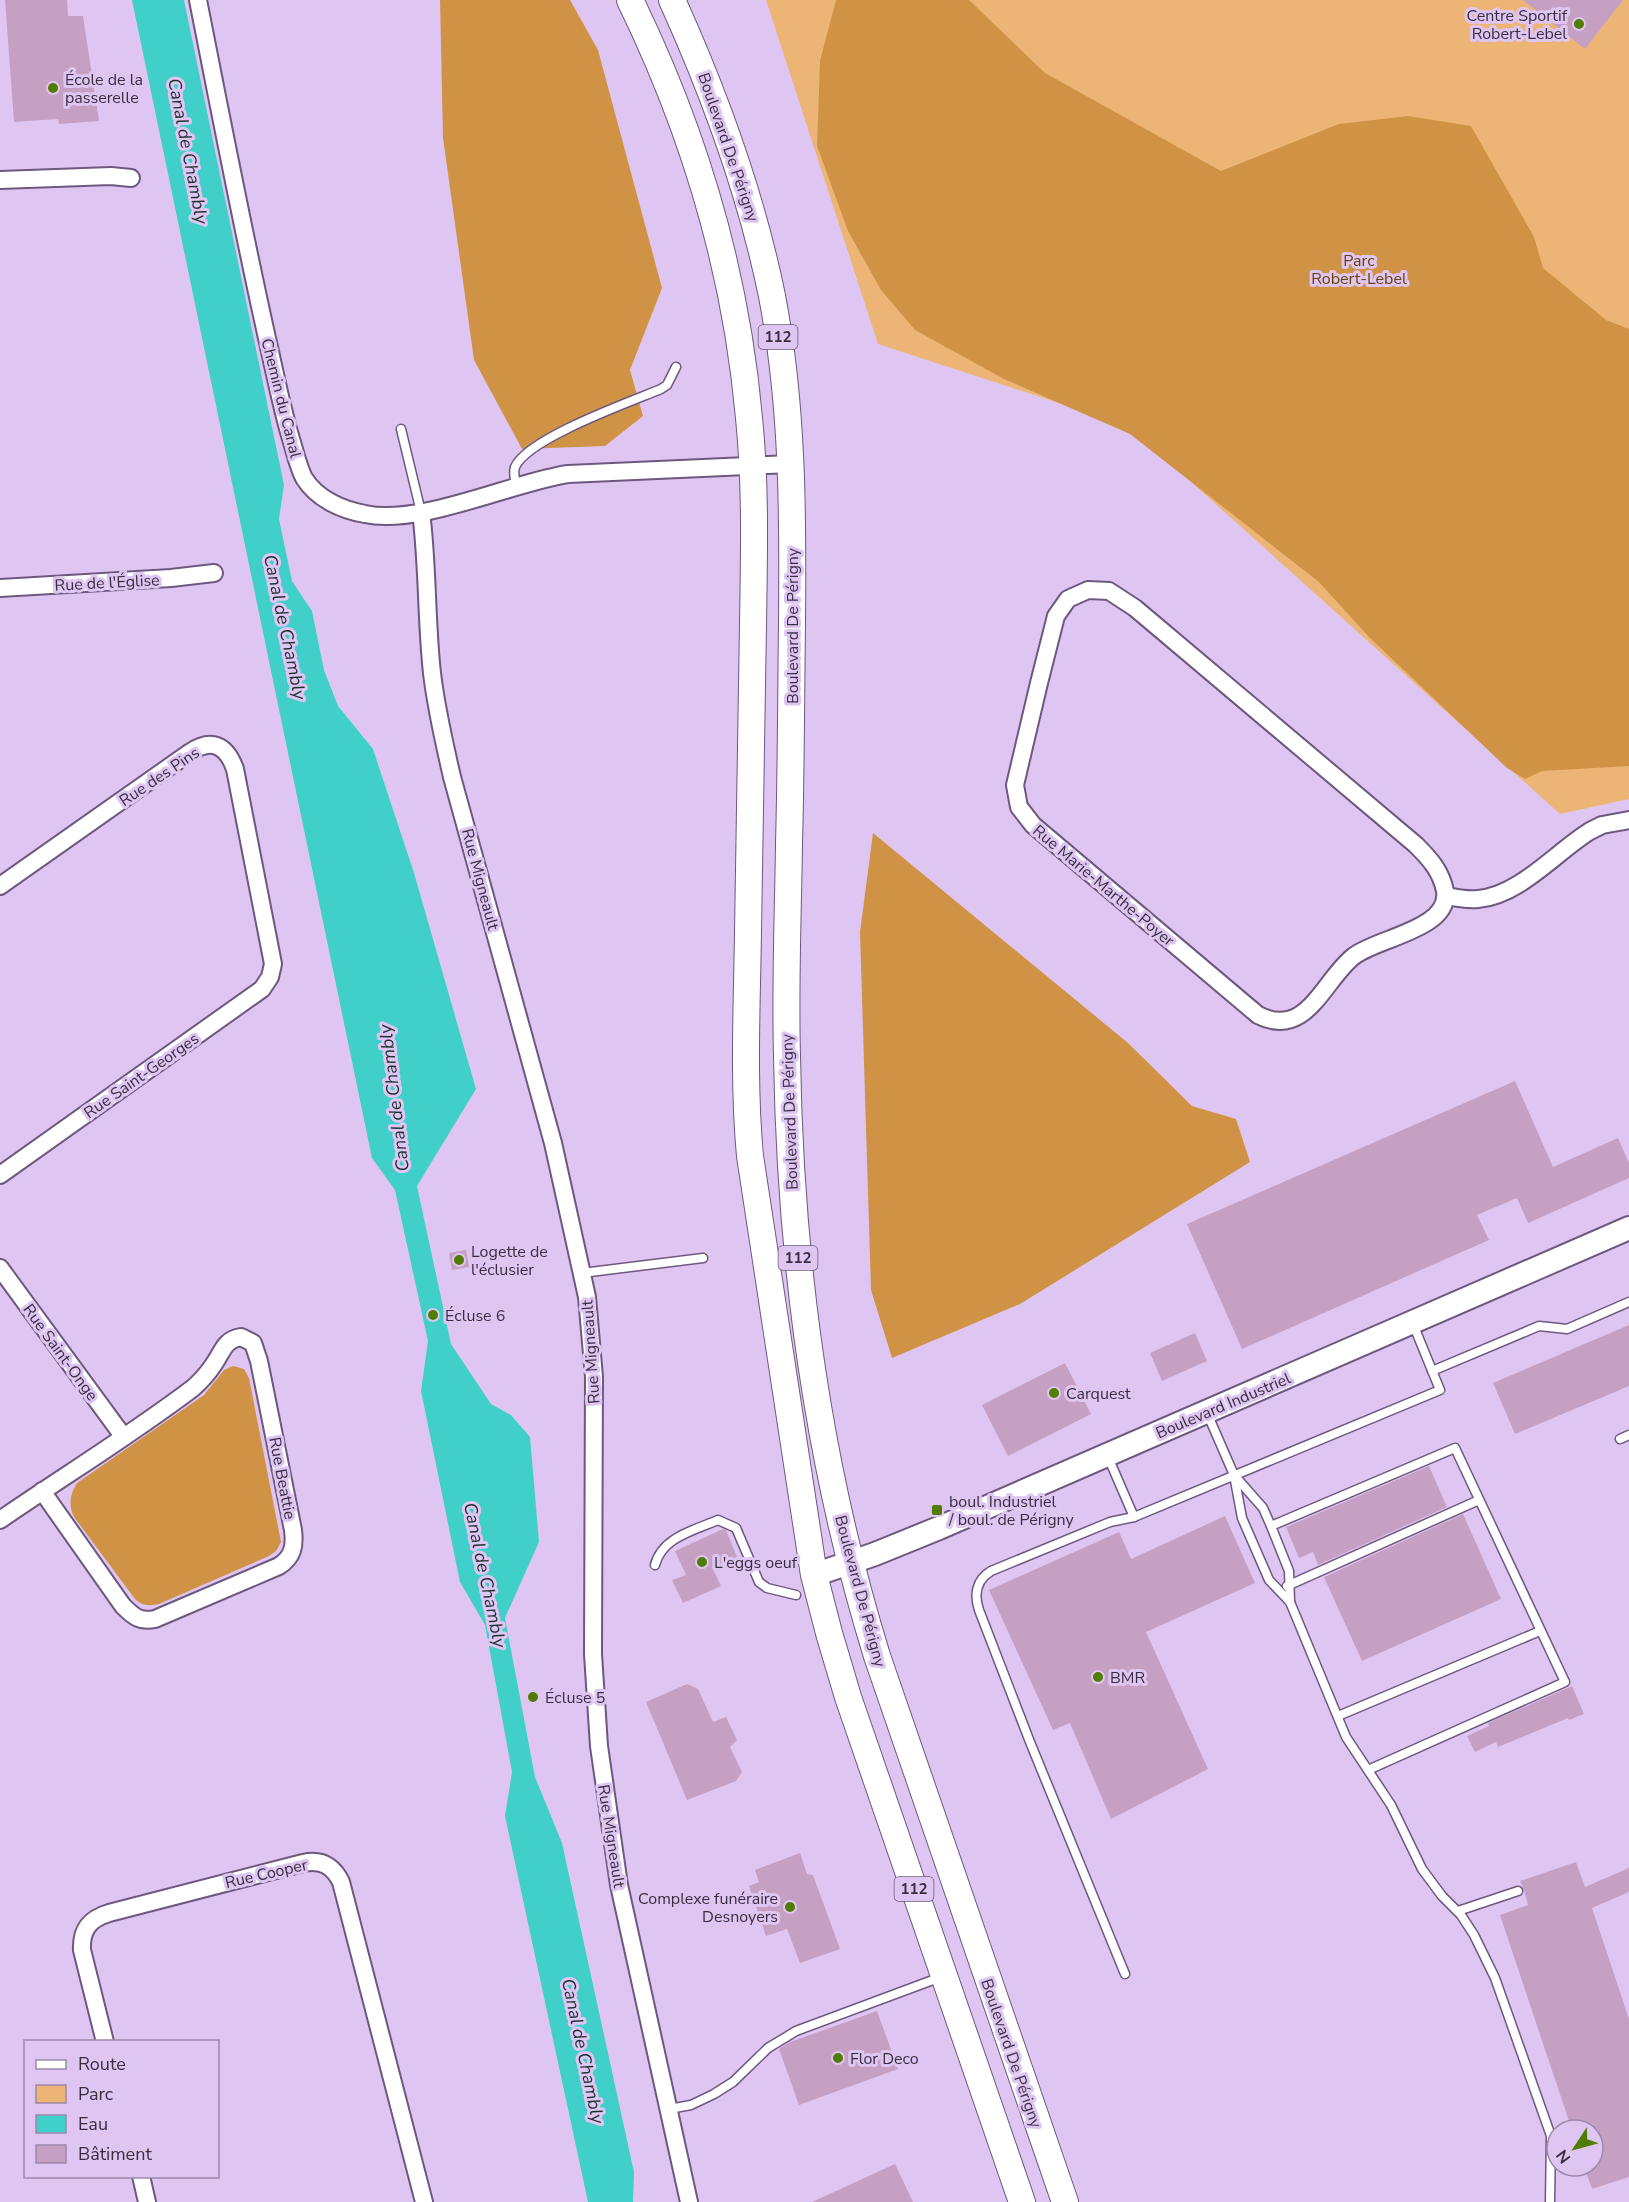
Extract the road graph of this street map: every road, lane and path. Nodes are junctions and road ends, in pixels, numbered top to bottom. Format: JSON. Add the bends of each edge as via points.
{"nodes":[{"id":1,"x":198,"y":0,"type":"edge"},
{"id":2,"x":630,"y":0,"type":"edge"},
{"id":3,"x":672,"y":0,"type":"edge"},
{"id":4,"x":131,"y":178,"type":"dead end"},
{"id":5,"x":0,"y":180,"type":"edge"},
{"id":6,"x":676,"y":367,"type":"dead end"},
{"id":7,"x":401,"y":429,"type":"dead end"},
{"id":8,"x":791,"y":464,"type":"junction"},
{"id":9,"x":752,"y":465,"type":"junction"},
{"id":10,"x":516,"y":485,"type":"junction"},
{"id":11,"x":421,"y":512,"type":"junction"},
{"id":12,"x":214,"y":573,"type":"dead end"},
{"id":13,"x":0,"y":588,"type":"edge"},
{"id":14,"x":1629,"y":820,"type":"edge"},
{"id":15,"x":0,"y":886,"type":"edge"},
{"id":16,"x":1446,"y":896,"type":"junction"},
{"id":17,"x":273,"y":968,"type":"joint"},
{"id":18,"x":0,"y":1175,"type":"edge"},
{"id":19,"x":1629,"y":1228,"type":"edge"},
{"id":20,"x":703,"y":1258,"type":"dead end"},
{"id":21,"x":0,"y":1268,"type":"edge"},
{"id":22,"x":582,"y":1273,"type":"junction"},
{"id":23,"x":1629,"y":1302,"type":"edge"},
{"id":24,"x":1412,"y":1322,"type":"junction"},
{"id":25,"x":1432,"y":1371,"type":"junction"},
{"id":26,"x":1207,"y":1413,"type":"junction"},
{"id":27,"x":1629,"y":1435,"type":"edge"},
{"id":28,"x":123,"y":1436,"type":"junction"},
{"id":29,"x":1620,"y":1439,"type":"dead end"},
{"id":30,"x":1107,"y":1455,"type":"junction"},
{"id":31,"x":1234,"y":1475,"type":"junction"},
{"id":32,"x":42,"y":1491,"type":"junction"},
{"id":33,"x":1479,"y":1500,"type":"junction"},
{"id":34,"x":1134,"y":1517,"type":"junction"},
{"id":35,"x":0,"y":1520,"type":"edge"},
{"id":36,"x":1271,"y":1526,"type":"junction"},
{"id":37,"x":852,"y":1563,"type":"junction"},
{"id":38,"x":655,"y":1565,"type":"dead end"},
{"id":39,"x":814,"y":1575,"type":"junction"},
{"id":40,"x":1290,"y":1585,"type":"junction"},
{"id":41,"x":1279,"y":1590,"type":"junction"},
{"id":42,"x":796,"y":1595,"type":"dead end"},
{"id":43,"x":1290,"y":1602,"type":"junction"},
{"id":44,"x":1540,"y":1631,"type":"junction"},
{"id":45,"x":1338,"y":1716,"type":"junction"},
{"id":46,"x":1368,"y":1770,"type":"junction"},
{"id":47,"x":1518,"y":1891,"type":"dead end"},
{"id":48,"x":1458,"y":1911,"type":"junction"},
{"id":49,"x":1125,"y":1974,"type":"dead end"},
{"id":50,"x":944,"y":1976,"type":"junction"},
{"id":51,"x":104,"y":2040,"type":"edge"},
{"id":52,"x":669,"y":2109,"type":"junction"},
{"id":53,"x":141,"y":2178,"type":"edge"},
{"id":54,"x":147,"y":2202,"type":"edge"},
{"id":55,"x":424,"y":2202,"type":"edge"},
{"id":56,"x":689,"y":2202,"type":"edge"},
{"id":57,"x":1022,"y":2202,"type":"edge"},
{"id":58,"x":1065,"y":2202,"type":"edge"},
{"id":59,"x":1550,"y":2202,"type":"edge"}],
"edges":[{"from":1,"to":11,"type":"street","name":"Chemin du Canal","via":[[283,412],[305,478],[330,502],[367,515]]},
{"from":2,"to":9,"type":"main road","number":"112","via":[[684,125],[715,226],[741,351]]},
{"from":3,"to":8,"type":"main road","name":"Boulevard De Périgny","number":"112","via":[[712,90],[758,235],[781,354]]},
{"from":4,"to":5,"type":"street"},
{"from":6,"to":10,"type":"lane","via":[[661,389],[541,443],[516,465]]},
{"from":7,"to":11,"type":"lane"},
{"from":8,"to":9,"type":"street","name":"Chemin du Canal"},
{"from":8,"to":37,"type":"main road","name":"Boulevard De Périgny","number":"112","via":[[786,1008],[790,1166],[798,1263],[818,1402]]},
{"from":9,"to":10,"type":"street","name":"Chemin du Canal","via":[[568,474]]},
{"from":9,"to":39,"type":"main road","number":"112","via":[[747,1128]]},
{"from":10,"to":11,"type":"street","name":"Chemin du Canal"},
{"from":11,"to":22,"type":"street","name":"Rue Migneault","via":[[432,671],[449,766],[553,1143]]},
{"from":12,"to":13,"type":"street","name":"Rue de l'Église"},
{"from":14,"to":16,"type":"street","via":[[1596,827],[1497,896],[1470,900]]},
{"from":15,"to":17,"type":"street","name":"Rue des Pins","via":[[193,750],[217,746],[226,751],[235,769]]},
{"from":16,"to":16,"type":"street","name":"Rue Marie-Marthe-Poyer","via":[[1442,909],[1432,919],[1354,956],[1304,1013],[1280,1021],[1258,1015],[1040,832],[1018,807],[1016,785],[1053,623],[1063,604],[1081,592],[1102,590],[1135,608],[1416,845],[1434,864]]},
{"from":17,"to":18,"type":"street","name":"Rue Saint-Georges","via":[[268,981],[256,993]]},
{"from":19,"to":24,"type":"street","name":"Boulevard Industriel"},
{"from":20,"to":22,"type":"lane"},
{"from":21,"to":28,"type":"street","name":"Rue Saint-Onge"},
{"from":22,"to":52,"type":"street","name":"Rue Migneault","via":[[594,1377],[593,1654],[599,1746],[619,1885]]},
{"from":23,"to":25,"type":"lane","via":[[1567,1329],[1539,1326]]},
{"from":24,"to":25,"type":"lane"},
{"from":24,"to":26,"type":"street","name":"Boulevard Industriel"},
{"from":25,"to":31,"type":"lane","via":[[1440,1390]]},
{"from":26,"to":30,"type":"street","name":"Boulevard Industriel"},
{"from":26,"to":31,"type":"lane"},
{"from":27,"to":29,"type":"lane"},
{"from":28,"to":32,"type":"street","name":"Rue Beattie"},
{"from":28,"to":32,"type":"street","name":"Rue Beattie","via":[[201,1381],[226,1343],[242,1337],[249,1339],[257,1351],[291,1519],[291,1556],[279,1566],[176,1610],[147,1621],[138,1620],[123,1606]]},
{"from":30,"to":34,"type":"lane"},
{"from":30,"to":37,"type":"street","name":"Boulevard Industriel"},
{"from":31,"to":34,"type":"lane"},
{"from":31,"to":36,"type":"lane","via":[[1263,1508]]},
{"from":31,"to":41,"type":"lane","via":[[1242,1518],[1269,1580]]},
{"from":32,"to":35,"type":"street","name":"Rue Beattie"},
{"from":33,"to":36,"type":"lane","via":[[1455,1448]]},
{"from":33,"to":40,"type":"lane"},
{"from":33,"to":44,"type":"lane"},
{"from":34,"to":49,"type":"lane","via":[[1110,1522],[991,1571],[980,1582],[975,1596]]},
{"from":36,"to":40,"type":"lane","via":[[1289,1571]]},
{"from":37,"to":39,"type":"street","name":"Boulevard Industriel"},
{"from":37,"to":58,"type":"main road","name":"Boulevard De Périgny","number":"112","via":[[891,1701]]},
{"from":38,"to":42,"type":"lane","via":[[661,1550],[673,1539],[718,1520],[736,1528],[762,1586]]},
{"from":39,"to":50,"type":"main road","number":"112","via":[[841,1675]]},
{"from":40,"to":41,"type":"lane"},
{"from":40,"to":43,"type":"lane"},
{"from":41,"to":43,"type":"lane"},
{"from":43,"to":45,"type":"lane"},
{"from":44,"to":45,"type":"lane"},
{"from":44,"to":46,"type":"lane","via":[[1565,1682]]},
{"from":45,"to":46,"type":"lane","via":[[1346,1737]]},
{"from":46,"to":48,"type":"lane","via":[[1391,1805],[1422,1869]]},
{"from":47,"to":48,"type":"lane"},
{"from":48,"to":59,"type":"lane","via":[[1481,1946],[1495,1978],[1551,2136]]},
{"from":50,"to":52,"type":"lane","via":[[796,2031],[768,2048],[733,2082],[714,2094],[691,2105]]},
{"from":50,"to":57,"type":"main road","number":"112"},
{"from":51,"to":55,"type":"street","name":"Rue Cooper","via":[[81,1950],[84,1931],[93,1920],[311,1861],[325,1864],[341,1882]]},
{"from":52,"to":56,"type":"street","name":"Rue Migneault"},
{"from":53,"to":54,"type":"street"}]}
